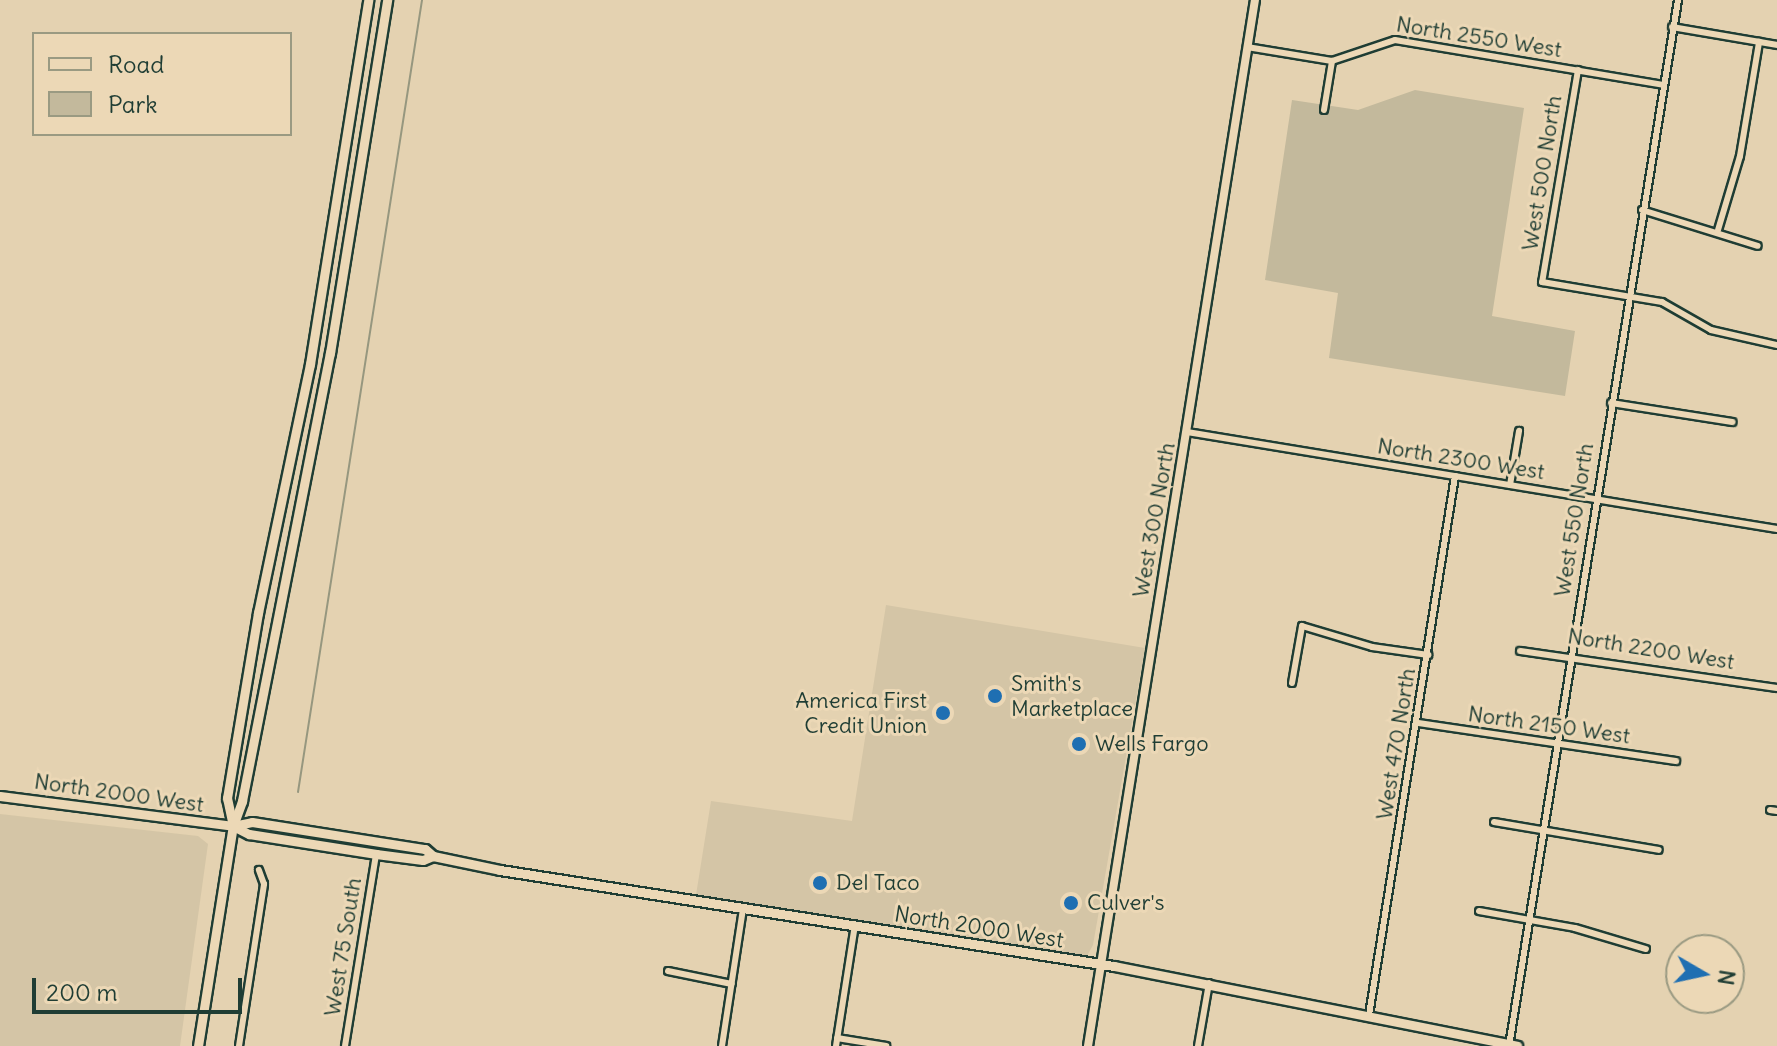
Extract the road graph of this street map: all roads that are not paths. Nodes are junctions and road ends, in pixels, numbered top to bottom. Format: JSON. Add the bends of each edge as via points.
{"nodes":[{"id":1,"x":368,"y":0,"type":"edge"},
{"id":2,"x":387,"y":0,"type":"edge"},
{"id":3,"x":1255,"y":0,"type":"edge"},
{"id":4,"x":1678,"y":0,"type":"edge"},
{"id":5,"x":1672,"y":27,"type":"junction"},
{"id":6,"x":1759,"y":42,"type":"junction"},
{"id":7,"x":1777,"y":45,"type":"edge"},
{"id":8,"x":1247,"y":47,"type":"junction"},
{"id":9,"x":1332,"y":61,"type":"junction"},
{"id":10,"x":1578,"y":70,"type":"junction"},
{"id":11,"x":1663,"y":85,"type":"junction"},
{"id":12,"x":1324,"y":110,"type":"dead end"},
{"id":13,"x":1642,"y":210,"type":"junction"},
{"id":14,"x":1718,"y":230,"type":"junction"},
{"id":15,"x":1758,"y":246,"type":"dead end"},
{"id":16,"x":1627,"y":296,"type":"junction"},
{"id":17,"x":1777,"y":345,"type":"edge"},
{"id":18,"x":1611,"y":403,"type":"junction"},
{"id":19,"x":1733,"y":422,"type":"dead end"},
{"id":20,"x":1519,"y":431,"type":"dead end"},
{"id":21,"x":1187,"y":432,"type":"junction"},
{"id":22,"x":1455,"y":476,"type":"junction"},
{"id":23,"x":1510,"y":485,"type":"junction"},
{"id":24,"x":1595,"y":500,"type":"junction"},
{"id":25,"x":1777,"y":529,"type":"edge"},
{"id":26,"x":1520,"y":651,"type":"dead end"},
{"id":27,"x":1571,"y":654,"type":"junction"},
{"id":28,"x":1428,"y":655,"type":"junction"},
{"id":29,"x":1292,"y":683,"type":"dead end"},
{"id":30,"x":1777,"y":688,"type":"edge"},
{"id":31,"x":1418,"y":723,"type":"junction"},
{"id":32,"x":1556,"y":743,"type":"junction"},
{"id":33,"x":1676,"y":761,"type":"dead end"},
{"id":34,"x":0,"y":796,"type":"edge"},
{"id":35,"x":1494,"y":822,"type":"dead end"},
{"id":36,"x":233,"y":826,"type":"junction"},
{"id":37,"x":1543,"y":830,"type":"junction"},
{"id":38,"x":1659,"y":850,"type":"dead end"},
{"id":39,"x":376,"y":854,"type":"junction"},
{"id":40,"x":433,"y":856,"type":"junction"},
{"id":41,"x":259,"y":870,"type":"dead end"},
{"id":42,"x":743,"y":908,"type":"junction"},
{"id":43,"x":1479,"y":911,"type":"dead end"},
{"id":44,"x":1529,"y":919,"type":"junction"},
{"id":45,"x":855,"y":925,"type":"junction"},
{"id":46,"x":1646,"y":949,"type":"dead end"},
{"id":47,"x":1101,"y":964,"type":"junction"},
{"id":48,"x":668,"y":971,"type":"dead end"},
{"id":49,"x":1209,"y":983,"type":"junction"},
{"id":50,"x":732,"y":984,"type":"junction"},
{"id":51,"x":1369,"y":1015,"type":"junction"},
{"id":52,"x":837,"y":1038,"type":"junction"},
{"id":53,"x":1512,"y":1045,"type":"edge"},
{"id":54,"x":198,"y":1046,"type":"edge"},
{"id":55,"x":239,"y":1046,"type":"edge"},
{"id":56,"x":345,"y":1046,"type":"edge"},
{"id":57,"x":722,"y":1046,"type":"edge"},
{"id":58,"x":836,"y":1046,"type":"edge"},
{"id":59,"x":886,"y":1046,"type":"edge"},
{"id":60,"x":1088,"y":1046,"type":"edge"},
{"id":61,"x":1198,"y":1046,"type":"edge"}],
"edges":[{"from":1,"to":36,"type":"main road","via":[[310,364],[258,613],[227,798]]},
{"from":2,"to":36,"type":"main road","via":[[326,376]]},
{"from":3,"to":8,"type":"main road","name":"West 300 North"},
{"from":4,"to":5,"type":"street","name":"West 550 North"},
{"from":5,"to":6,"type":"street"},
{"from":5,"to":11,"type":"street","name":"West 550 North"},
{"from":6,"to":7,"type":"street"},
{"from":6,"to":14,"type":"street","via":[[1735,180]]},
{"from":8,"to":9,"type":"street","name":"North 2550 West"},
{"from":8,"to":21,"type":"main road","name":"West 300 North"},
{"from":9,"to":10,"type":"street","name":"North 2550 West","via":[[1395,40]]},
{"from":9,"to":12,"type":"street"},
{"from":10,"to":11,"type":"street","name":"North 2550 West"},
{"from":10,"to":16,"type":"street","name":"West 500 North","via":[[1542,282]]},
{"from":11,"to":13,"type":"street","name":"West 550 North"},
{"from":13,"to":14,"type":"street"},
{"from":13,"to":16,"type":"street","name":"West 550 North"},
{"from":14,"to":15,"type":"street"},
{"from":16,"to":17,"type":"street","via":[[1682,310],[1729,337]]},
{"from":16,"to":18,"type":"street","name":"West 550 North"},
{"from":18,"to":19,"type":"street"},
{"from":18,"to":24,"type":"street","name":"West 550 North"},
{"from":20,"to":23,"type":"street"},
{"from":21,"to":22,"type":"street","name":"North 2300 West"},
{"from":21,"to":47,"type":"main road","name":"West 300 North"},
{"from":22,"to":23,"type":"street","name":"North 2300 West"},
{"from":22,"to":28,"type":"street","name":"West 470 North"},
{"from":23,"to":24,"type":"street","name":"North 2300 West"},
{"from":24,"to":25,"type":"street","name":"North 2300 West"},
{"from":24,"to":27,"type":"street","name":"West 550 North"},
{"from":26,"to":27,"type":"street","name":"North 2200 West"},
{"from":27,"to":30,"type":"street","name":"North 2200 West"},
{"from":27,"to":32,"type":"street","name":"West 550 North"},
{"from":28,"to":29,"type":"street","via":[[1372,647],[1302,626]]},
{"from":28,"to":31,"type":"street","name":"West 470 North"},
{"from":31,"to":32,"type":"street","name":"North 2150 West"},
{"from":31,"to":51,"type":"street","name":"West 470 North"},
{"from":32,"to":33,"type":"street","name":"North 2150 West"},
{"from":32,"to":37,"type":"street","name":"West 550 North"},
{"from":34,"to":36,"type":"main road","name":"North 2000 West"},
{"from":35,"to":37,"type":"street"},
{"from":36,"to":39,"type":"main road","name":"North 2000 West","via":[[249,834]]},
{"from":36,"to":40,"type":"main road","name":"North 2000 West","via":[[281,826],[425,849]]},
{"from":36,"to":54,"type":"main road"},
{"from":37,"to":38,"type":"street"},
{"from":37,"to":44,"type":"street","name":"West 550 North"},
{"from":39,"to":40,"type":"main road","name":"North 2000 West","via":[[423,860]]},
{"from":39,"to":56,"type":"street","name":"West 75 South"},
{"from":40,"to":42,"type":"main road","name":"North 2000 West"},
{"from":41,"to":55,"type":"street","via":[[264,884]]},
{"from":42,"to":45,"type":"main road","name":"North 2000 West"},
{"from":42,"to":50,"type":"street"},
{"from":43,"to":44,"type":"street"},
{"from":44,"to":46,"type":"street"},
{"from":44,"to":53,"type":"street","name":"West 550 North"},
{"from":45,"to":47,"type":"main road","name":"North 2000 West"},
{"from":45,"to":52,"type":"street"},
{"from":47,"to":49,"type":"main road","name":"North 2000 West"},
{"from":47,"to":60,"type":"main road","name":"West 300 North"},
{"from":48,"to":50,"type":"street"},
{"from":49,"to":51,"type":"main road","name":"North 2000 West"},
{"from":49,"to":61,"type":"street"},
{"from":50,"to":57,"type":"street"},
{"from":51,"to":53,"type":"main road","name":"North 2000 West"},
{"from":52,"to":58,"type":"street"},
{"from":52,"to":59,"type":"street"}]}
